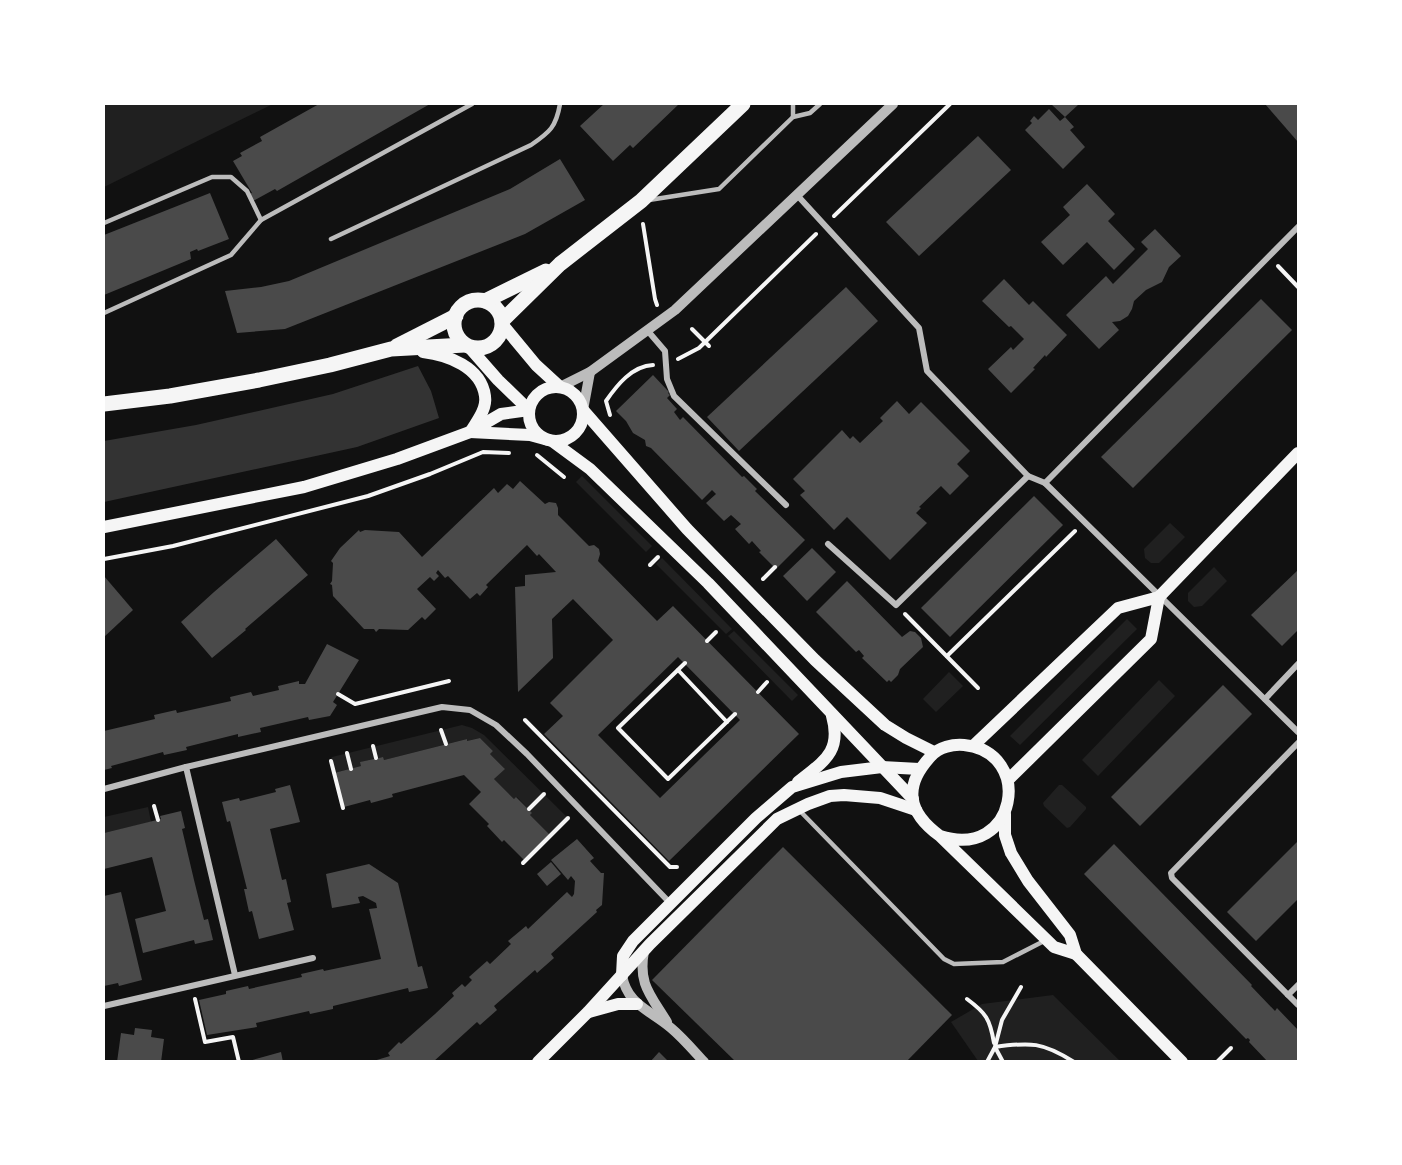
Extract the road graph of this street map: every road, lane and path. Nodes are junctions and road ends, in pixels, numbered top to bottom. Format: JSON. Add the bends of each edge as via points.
{"nodes":[{"id":1,"x":472,"y":104,"type":"edge"},
{"id":2,"x":560,"y":104,"type":"edge"},
{"id":3,"x":743,"y":104,"type":"edge"},
{"id":4,"x":793,"y":104,"type":"edge"},
{"id":5,"x":820,"y":104,"type":"edge"},
{"id":6,"x":893,"y":104,"type":"edge"},
{"id":7,"x":950,"y":104,"type":"edge"},
{"id":8,"x":793,"y":117,"type":"junction"},
{"id":9,"x":797,"y":195,"type":"junction"},
{"id":10,"x":640,"y":201,"type":"junction"},
{"id":11,"x":261,"y":220,"type":"junction"},
{"id":12,"x":104,"y":223,"type":"edge"},
{"id":13,"x":643,"y":224,"type":"dead end"},
{"id":14,"x":825,"y":225,"type":"junction"},
{"id":15,"x":1299,"y":226,"type":"edge"},
{"id":16,"x":331,"y":239,"type":"dead end"},
{"id":17,"x":1269,"y":257,"type":"junction"},
{"id":18,"x":560,"y":264,"type":"junction"},
{"id":19,"x":1299,"y":288,"type":"edge"},
{"id":20,"x":664,"y":298,"type":"dead end"},
{"id":21,"x":485,"y":301,"type":"junction"},
{"id":22,"x":104,"y":313,"type":"edge"},
{"id":23,"x":456,"y":316,"type":"junction"},
{"id":24,"x":502,"y":322,"type":"junction"},
{"id":25,"x":692,"y":329,"type":"dead end"},
{"id":26,"x":647,"y":330,"type":"junction"},
{"id":27,"x":705,"y":342,"type":"junction"},
{"id":28,"x":467,"y":346,"type":"junction"},
{"id":29,"x":709,"y":346,"type":"dead end"},
{"id":30,"x":392,"y":349,"type":"junction"},
{"id":31,"x":666,"y":364,"type":"junction"},
{"id":32,"x":590,"y":372,"type":"junction"},
{"id":33,"x":560,"y":387,"type":"junction"},
{"id":34,"x":104,"y":404,"type":"edge"},
{"id":35,"x":529,"y":410,"type":"junction"},
{"id":36,"x":583,"y":410,"type":"junction"},
{"id":37,"x":613,"y":422,"type":"dead end"},
{"id":38,"x":470,"y":432,"type":"junction"},
{"id":39,"x":552,"y":441,"type":"junction"},
{"id":40,"x":515,"y":453,"type":"dead end"},
{"id":41,"x":1299,"y":453,"type":"edge"},
{"id":42,"x":536,"y":454,"type":"dead end"},
{"id":43,"x":1028,"y":476,"type":"junction"},
{"id":44,"x":564,"y":477,"type":"dead end"},
{"id":45,"x":1044,"y":483,"type":"junction"},
{"id":46,"x":786,"y":505,"type":"dead end"},
{"id":47,"x":1084,"y":522,"type":"junction"},
{"id":48,"x":104,"y":527,"type":"edge"},
{"id":49,"x":828,"y":543,"type":"dead end"},
{"id":50,"x":661,"y":554,"type":"dead end"},
{"id":51,"x":104,"y":559,"type":"edge"},
{"id":52,"x":650,"y":565,"type":"dead end"},
{"id":53,"x":775,"y":567,"type":"dead end"},
{"id":54,"x":763,"y":579,"type":"dead end"},
{"id":55,"x":1159,"y":597,"type":"junction"},
{"id":56,"x":897,"y":605,"type":"junction"},
{"id":57,"x":716,"y":632,"type":"dead end"},
{"id":58,"x":707,"y":641,"type":"dead end"},
{"id":59,"x":947,"y":656,"type":"junction"},
{"id":60,"x":685,"y":663,"type":"dead end"},
{"id":61,"x":1299,"y":664,"type":"edge"},
{"id":62,"x":678,"y":670,"type":"junction"},
{"id":63,"x":449,"y":681,"type":"dead end"},
{"id":64,"x":767,"y":682,"type":"dead end"},
{"id":65,"x":978,"y":688,"type":"dead end"},
{"id":66,"x":758,"y":692,"type":"dead end"},
{"id":67,"x":338,"y":694,"type":"dead end"},
{"id":68,"x":1265,"y":699,"type":"junction"},
{"id":69,"x":355,"y":704,"type":"junction"},
{"id":70,"x":356,"y":710,"type":"dead end"},
{"id":71,"x":831,"y":712,"type":"junction"},
{"id":72,"x":735,"y":714,"type":"dead end"},
{"id":73,"x":525,"y":720,"type":"dead end"},
{"id":74,"x":728,"y":722,"type":"junction"},
{"id":75,"x":441,"y":730,"type":"dead end"},
{"id":76,"x":1299,"y":732,"type":"edge"},
{"id":77,"x":1299,"y":743,"type":"edge"},
{"id":78,"x":446,"y":744,"type":"dead end"},
{"id":79,"x":373,"y":746,"type":"dead end"},
{"id":80,"x":973,"y":746,"type":"junction"},
{"id":81,"x":934,"y":752,"type":"junction"},
{"id":82,"x":347,"y":753,"type":"dead end"},
{"id":83,"x":376,"y":759,"type":"dead end"},
{"id":84,"x":331,"y":761,"type":"dead end"},
{"id":85,"x":186,"y":767,"type":"junction"},
{"id":86,"x":882,"y":767,"type":"junction"},
{"id":87,"x":351,"y":768,"type":"dead end"},
{"id":88,"x":919,"y":769,"type":"junction"},
{"id":89,"x":1008,"y":780,"type":"junction"},
{"id":90,"x":792,"y":787,"type":"junction"},
{"id":91,"x":104,"y":789,"type":"edge"},
{"id":92,"x":544,"y":794,"type":"dead end"},
{"id":93,"x":914,"y":805,"type":"junction"},
{"id":94,"x":154,"y":806,"type":"dead end"},
{"id":95,"x":343,"y":808,"type":"dead end"},
{"id":96,"x":798,"y":808,"type":"junction"},
{"id":97,"x":529,"y":809,"type":"dead end"},
{"id":98,"x":1005,"y":814,"type":"junction"},
{"id":99,"x":568,"y":818,"type":"dead end"},
{"id":100,"x":158,"y":820,"type":"dead end"},
{"id":101,"x":940,"y":836,"type":"junction"},
{"id":102,"x":523,"y":862,"type":"dead end"},
{"id":103,"x":678,"y":867,"type":"dead end"},
{"id":104,"x":670,"y":903,"type":"junction"},
{"id":105,"x":1046,"y":940,"type":"junction"},
{"id":106,"x":644,"y":951,"type":"junction"},
{"id":107,"x":1076,"y":954,"type":"junction"},
{"id":108,"x":314,"y":958,"type":"dead end"},
{"id":109,"x":235,"y":975,"type":"junction"},
{"id":110,"x":622,"y":975,"type":"junction"},
{"id":111,"x":192,"y":985,"type":"junction"},
{"id":112,"x":1299,"y":985,"type":"edge"},
{"id":113,"x":1021,"y":987,"type":"dead end"},
{"id":114,"x":1288,"y":995,"type":"junction"},
{"id":115,"x":968,"y":999,"type":"dead end"},
{"id":116,"x":637,"y":1004,"type":"junction"},
{"id":117,"x":1299,"y":1005,"type":"edge"},
{"id":118,"x":104,"y":1006,"type":"edge"},
{"id":119,"x":588,"y":1012,"type":"junction"},
{"id":120,"x":670,"y":1027,"type":"junction"},
{"id":121,"x":995,"y":1047,"type":"junction"},
{"id":122,"x":1231,"y":1048,"type":"dead end"},
{"id":123,"x":240,"y":1062,"type":"edge"},
{"id":124,"x":538,"y":1062,"type":"edge"},
{"id":125,"x":704,"y":1062,"type":"edge"},
{"id":126,"x":987,"y":1062,"type":"edge"},
{"id":127,"x":1003,"y":1062,"type":"edge"},
{"id":128,"x":1074,"y":1062,"type":"edge"},
{"id":129,"x":1182,"y":1062,"type":"edge"},
{"id":130,"x":1217,"y":1062,"type":"edge"}],
"edges":[{"from":1,"to":11,"type":"lane"},
{"from":2,"to":16,"type":"lane","via":[[550,132],[531,145]]},
{"from":3,"to":10,"type":"main road"},
{"from":4,"to":8,"type":"lane"},
{"from":5,"to":8,"type":"lane","via":[[810,113]]},
{"from":6,"to":9,"type":"street"},
{"from":7,"to":14,"type":"path"},
{"from":8,"to":10,"type":"lane","via":[[720,189]]},
{"from":9,"to":14,"type":"street"},
{"from":9,"to":26,"type":"street","via":[[695,292]]},
{"from":10,"to":18,"type":"main road"},
{"from":11,"to":12,"type":"lane","via":[[247,191],[231,177],[212,177]]},
{"from":11,"to":22,"type":"lane","via":[[231,255]]},
{"from":13,"to":20,"type":"path","via":[[657,305]]},
{"from":14,"to":27,"type":"path"},
{"from":14,"to":43,"type":"street","via":[[919,328],[927,371]]},
{"from":15,"to":17,"type":"street"},
{"from":17,"to":19,"type":"path"},
{"from":17,"to":45,"type":"street"},
{"from":18,"to":21,"type":"main road"},
{"from":18,"to":24,"type":"main road"},
{"from":21,"to":23,"type":"main road","via":[[464,304]]},
{"from":21,"to":24,"type":"main road","via":[[499,312]]},
{"from":23,"to":28,"type":"main road","via":[[455,332]]},
{"from":23,"to":30,"type":"main road"},
{"from":24,"to":28,"type":"main road","via":[[492,344],[477,349]]},
{"from":24,"to":33,"type":"main road","via":[[536,365]]},
{"from":25,"to":27,"type":"path"},
{"from":26,"to":31,"type":"street","via":[[665,351]]},
{"from":26,"to":32,"type":"street"},
{"from":27,"to":29,"type":"path"},
{"from":27,"to":31,"type":"path"},
{"from":28,"to":30,"type":"main road"},
{"from":28,"to":35,"type":"main road"},
{"from":30,"to":34,"type":"main road","via":[[259,380]]},
{"from":30,"to":38,"type":"main road","via":[[436,354],[461,363],[474,373],[485,396],[484,408]]},
{"from":31,"to":37,"type":"path","via":[[644,365],[617,385],[606,401]]},
{"from":31,"to":46,"type":"street","via":[[674,396]]},
{"from":32,"to":33,"type":"street"},
{"from":32,"to":36,"type":"street"},
{"from":33,"to":35,"type":"main road","via":[[543,390]]},
{"from":33,"to":36,"type":"main road","via":[[575,395]]},
{"from":35,"to":38,"type":"main road","via":[[501,414]]},
{"from":35,"to":39,"type":"main road","via":[[537,434]]},
{"from":36,"to":39,"type":"main road","via":[[575,433]]},
{"from":36,"to":81,"type":"main road","via":[[687,529],[815,660],[885,724]]},
{"from":38,"to":39,"type":"main road","via":[[530,435]]},
{"from":38,"to":48,"type":"main road","via":[[304,487]]},
{"from":39,"to":71,"type":"main road","via":[[590,469],[670,546]]},
{"from":40,"to":51,"type":"path","via":[[483,452],[368,496],[173,546]]},
{"from":41,"to":55,"type":"main road"},
{"from":42,"to":44,"type":"path"},
{"from":43,"to":45,"type":"street"},
{"from":43,"to":56,"type":"street"},
{"from":45,"to":47,"type":"street"},
{"from":47,"to":55,"type":"street"},
{"from":47,"to":59,"type":"path"},
{"from":49,"to":56,"type":"street"},
{"from":50,"to":52,"type":"path"},
{"from":53,"to":54,"type":"path"},
{"from":55,"to":68,"type":"street"},
{"from":55,"to":80,"type":"main road","via":[[1118,608]]},
{"from":55,"to":89,"type":"main road","via":[[1151,639]]},
{"from":56,"to":59,"type":"path"},
{"from":57,"to":58,"type":"path"},
{"from":59,"to":65,"type":"path"},
{"from":60,"to":62,"type":"path"},
{"from":61,"to":68,"type":"street"},
{"from":62,"to":74,"type":"path"},
{"from":62,"to":74,"type":"path","via":[[618,728],[668,779]]},
{"from":63,"to":69,"type":"path"},
{"from":64,"to":66,"type":"path"},
{"from":67,"to":69,"type":"path"},
{"from":68,"to":76,"type":"street"},
{"from":69,"to":70,"type":"path"},
{"from":71,"to":86,"type":"main road"},
{"from":71,"to":90,"type":"main road","via":[[836,731],[831,752]]},
{"from":72,"to":74,"type":"path"},
{"from":73,"to":103,"type":"path","via":[[670,867]]},
{"from":75,"to":78,"type":"path"},
{"from":77,"to":114,"type":"street","via":[[1171,873]]},
{"from":79,"to":83,"type":"path"},
{"from":80,"to":81,"type":"main road","via":[[946,746]]},
{"from":80,"to":89,"type":"main road","via":[[995,758]]},
{"from":81,"to":88,"type":"main road"},
{"from":82,"to":87,"type":"path"},
{"from":84,"to":95,"type":"path"},
{"from":85,"to":91,"type":"street"},
{"from":85,"to":104,"type":"street","via":[[442,708],[470,710],[496,725],[527,754]]},
{"from":85,"to":109,"type":"street"},
{"from":86,"to":88,"type":"main road"},
{"from":86,"to":90,"type":"main road","via":[[841,772]]},
{"from":86,"to":93,"type":"main road"},
{"from":88,"to":93,"type":"main road","via":[[914,778]]},
{"from":89,"to":98,"type":"main road","via":[[1010,792]]},
{"from":90,"to":104,"type":"main road"},
{"from":92,"to":97,"type":"path"},
{"from":93,"to":96,"type":"main road","via":[[844,795]]},
{"from":93,"to":101,"type":"main road","via":[[925,825]]},
{"from":94,"to":100,"type":"path"},
{"from":96,"to":105,"type":"lane","via":[[944,959],[954,964],[1003,962]]},
{"from":96,"to":106,"type":"main road","via":[[767,828]]},
{"from":98,"to":101,"type":"main road","via":[[984,836],[954,841]]},
{"from":98,"to":107,"type":"main road","via":[[1005,835],[1011,853],[1070,935]]},
{"from":99,"to":102,"type":"path"},
{"from":101,"to":105,"type":"main road"},
{"from":104,"to":110,"type":"main road","via":[[633,941],[623,956]]},
{"from":105,"to":107,"type":"main road"},
{"from":106,"to":110,"type":"main road"},
{"from":106,"to":120,"type":"street","via":[[644,986]]},
{"from":107,"to":129,"type":"main road"},
{"from":108,"to":109,"type":"street"},
{"from":109,"to":111,"type":"street"},
{"from":110,"to":116,"type":"street","via":[[624,988]]},
{"from":110,"to":119,"type":"main road"},
{"from":111,"to":118,"type":"street"},
{"from":111,"to":123,"type":"path","via":[[205,1042],[233,1037]]},
{"from":112,"to":114,"type":"street"},
{"from":113,"to":121,"type":"path","via":[[1002,1020]]},
{"from":114,"to":117,"type":"street"},
{"from":115,"to":121,"type":"path","via":[[991,1024]]},
{"from":116,"to":119,"type":"main road","via":[[618,1004]]},
{"from":116,"to":120,"type":"street"},
{"from":119,"to":124,"type":"main road"},
{"from":120,"to":125,"type":"street"},
{"from":121,"to":126,"type":"path"},
{"from":121,"to":127,"type":"path"},
{"from":121,"to":128,"type":"path","via":[[1026,1042],[1055,1049]]},
{"from":122,"to":130,"type":"path"}]}
